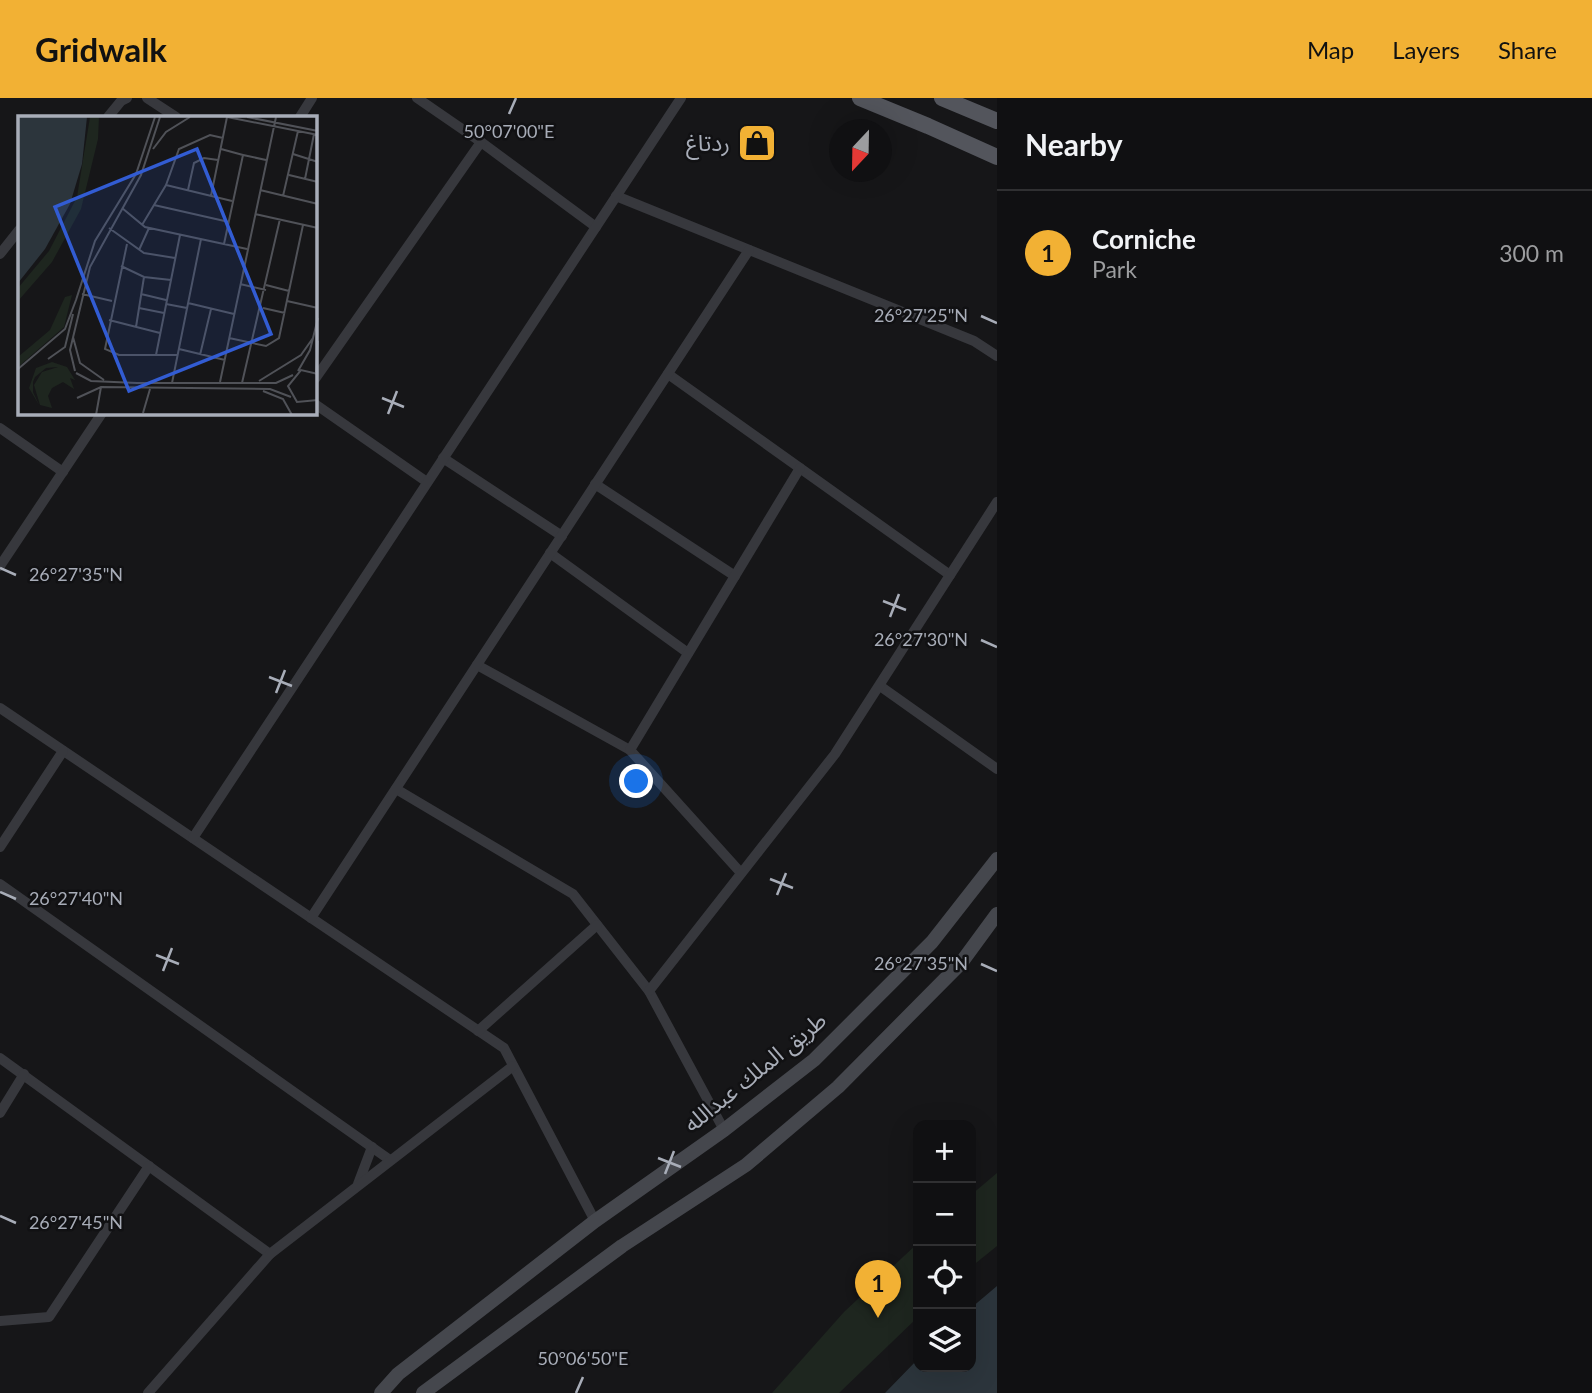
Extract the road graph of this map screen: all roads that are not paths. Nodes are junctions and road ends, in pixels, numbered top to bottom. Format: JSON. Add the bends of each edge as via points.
{"nodes":[{"id":1,"x":127,"y":98,"type":"edge"},
{"id":2,"x":146,"y":98,"type":"edge"},
{"id":3,"x":312,"y":98,"type":"edge"},
{"id":4,"x":417,"y":98,"type":"edge"},
{"id":5,"x":681,"y":98,"type":"edge"},
{"id":6,"x":860,"y":98,"type":"edge"},
{"id":7,"x":942,"y":98,"type":"edge"},
{"id":8,"x":109,"y":116,"type":"edge"},
{"id":9,"x":174,"y":116,"type":"edge"},
{"id":10,"x":301,"y":116,"type":"edge"},
{"id":11,"x":997,"y":121,"type":"edge"},
{"id":12,"x":481,"y":142,"type":"junction"},
{"id":13,"x":997,"y":157,"type":"edge"},
{"id":14,"x":616,"y":196,"type":"junction"},
{"id":15,"x":596,"y":227,"type":"junction"},
{"id":16,"x":18,"y":231,"type":"edge"},
{"id":17,"x":749,"y":250,"type":"junction"},
{"id":18,"x":0,"y":254,"type":"edge"},
{"id":19,"x":997,"y":356,"type":"edge"},
{"id":20,"x":668,"y":374,"type":"junction"},
{"id":21,"x":317,"y":376,"type":"edge"},
{"id":22,"x":317,"y":405,"type":"edge"},
{"id":23,"x":101,"y":415,"type":"edge"},
{"id":24,"x":0,"y":428,"type":"edge"},
{"id":25,"x":443,"y":458,"type":"junction"},
{"id":26,"x":800,"y":468,"type":"junction"},
{"id":27,"x":63,"y":472,"type":"junction"},
{"id":28,"x":427,"y":482,"type":"junction"},
{"id":29,"x":595,"y":484,"type":"junction"},
{"id":30,"x":997,"y":502,"type":"edge"},
{"id":31,"x":562,"y":536,"type":"junction"},
{"id":32,"x":550,"y":553,"type":"junction"},
{"id":33,"x":0,"y":566,"type":"edge"},
{"id":34,"x":950,"y":575,"type":"junction"},
{"id":35,"x":735,"y":576,"type":"junction"},
{"id":36,"x":688,"y":653,"type":"junction"},
{"id":37,"x":477,"y":665,"type":"junction"},
{"id":38,"x":880,"y":685,"type":"junction"},
{"id":39,"x":0,"y":708,"type":"edge"},
{"id":40,"x":630,"y":750,"type":"junction"},
{"id":41,"x":64,"y":751,"type":"junction"},
{"id":42,"x":997,"y":769,"type":"edge"},
{"id":43,"x":396,"y":789,"type":"junction"},
{"id":44,"x":192,"y":838,"type":"junction"},
{"id":45,"x":0,"y":848,"type":"edge"},
{"id":46,"x":997,"y":859,"type":"edge"},
{"id":47,"x":741,"y":873,"type":"junction"},
{"id":48,"x":0,"y":884,"type":"edge"},
{"id":49,"x":997,"y":914,"type":"edge"},
{"id":50,"x":311,"y":918,"type":"junction"},
{"id":51,"x":597,"y":925,"type":"junction"},
{"id":52,"x":649,"y":991,"type":"junction"},
{"id":53,"x":478,"y":1031,"type":"junction"},
{"id":54,"x":0,"y":1058,"type":"edge"},
{"id":55,"x":513,"y":1066,"type":"junction"},
{"id":56,"x":24,"y":1074,"type":"junction"},
{"id":57,"x":0,"y":1113,"type":"edge"},
{"id":58,"x":724,"y":1130,"type":"junction"},
{"id":59,"x":372,"y":1147,"type":"junction"},
{"id":60,"x":390,"y":1160,"type":"junction"},
{"id":61,"x":149,"y":1166,"type":"junction"},
{"id":62,"x":356,"y":1186,"type":"junction"},
{"id":63,"x":595,"y":1221,"type":"junction"},
{"id":64,"x":270,"y":1254,"type":"junction"},
{"id":65,"x":0,"y":1321,"type":"edge"},
{"id":66,"x":148,"y":1393,"type":"edge"},
{"id":67,"x":380,"y":1393,"type":"edge"},
{"id":68,"x":423,"y":1393,"type":"edge"}],
"edges":[{"from":1,"to":8,"type":"street"},
{"from":2,"to":9,"type":"street"},
{"from":3,"to":10,"type":"street"},
{"from":4,"to":12,"type":"street"},
{"from":5,"to":14,"type":"street"},
{"from":6,"to":13,"type":"main road"},
{"from":7,"to":11,"type":"main road"},
{"from":12,"to":15,"type":"street"},
{"from":12,"to":21,"type":"street"},
{"from":14,"to":15,"type":"street"},
{"from":14,"to":17,"type":"street"},
{"from":15,"to":25,"type":"street"},
{"from":16,"to":18,"type":"street"},
{"from":17,"to":19,"type":"street","via":[[974,341]]},
{"from":17,"to":20,"type":"street"},
{"from":20,"to":26,"type":"street"},
{"from":20,"to":29,"type":"street"},
{"from":22,"to":28,"type":"street"},
{"from":23,"to":27,"type":"street"},
{"from":24,"to":27,"type":"street"},
{"from":25,"to":28,"type":"street"},
{"from":25,"to":31,"type":"street"},
{"from":26,"to":34,"type":"street"},
{"from":26,"to":35,"type":"street"},
{"from":27,"to":33,"type":"street"},
{"from":28,"to":44,"type":"street"},
{"from":29,"to":31,"type":"street"},
{"from":29,"to":35,"type":"street"},
{"from":30,"to":34,"type":"street"},
{"from":31,"to":32,"type":"street"},
{"from":32,"to":36,"type":"street"},
{"from":32,"to":37,"type":"street"},
{"from":34,"to":38,"type":"street"},
{"from":35,"to":36,"type":"street"},
{"from":36,"to":40,"type":"street"},
{"from":37,"to":40,"type":"street"},
{"from":37,"to":43,"type":"street"},
{"from":38,"to":42,"type":"street"},
{"from":38,"to":47,"type":"street","via":[[835,754]]},
{"from":39,"to":41,"type":"street"},
{"from":40,"to":47,"type":"street"},
{"from":41,"to":44,"type":"street"},
{"from":41,"to":45,"type":"street"},
{"from":43,"to":50,"type":"street"},
{"from":43,"to":51,"type":"street","via":[[573,894]]},
{"from":44,"to":50,"type":"street"},
{"from":46,"to":58,"type":"street","name":"طريق الملك عبدالله","via":[[932,942],[814,1060]]},
{"from":47,"to":52,"type":"street"},
{"from":48,"to":59,"type":"street"},
{"from":49,"to":68,"type":"street","via":[[961,963],[838,1087],[746,1165],[622,1246]]},
{"from":50,"to":53,"type":"street"},
{"from":51,"to":52,"type":"street"},
{"from":51,"to":53,"type":"street"},
{"from":52,"to":58,"type":"street"},
{"from":53,"to":55,"type":"street","via":[[504,1048]]},
{"from":54,"to":56,"type":"street"},
{"from":55,"to":60,"type":"street"},
{"from":55,"to":63,"type":"street"},
{"from":56,"to":57,"type":"street"},
{"from":56,"to":61,"type":"street"},
{"from":58,"to":63,"type":"street","name":"طريق الملك عبدالله"},
{"from":59,"to":60,"type":"street"},
{"from":59,"to":62,"type":"street"},
{"from":60,"to":62,"type":"street"},
{"from":61,"to":64,"type":"street"},
{"from":61,"to":65,"type":"street","via":[[49,1317]]},
{"from":62,"to":64,"type":"street"},
{"from":63,"to":67,"type":"street","name":"طريق الملك عبدالله","via":[[398,1374]]},
{"from":64,"to":66,"type":"street"}]}
